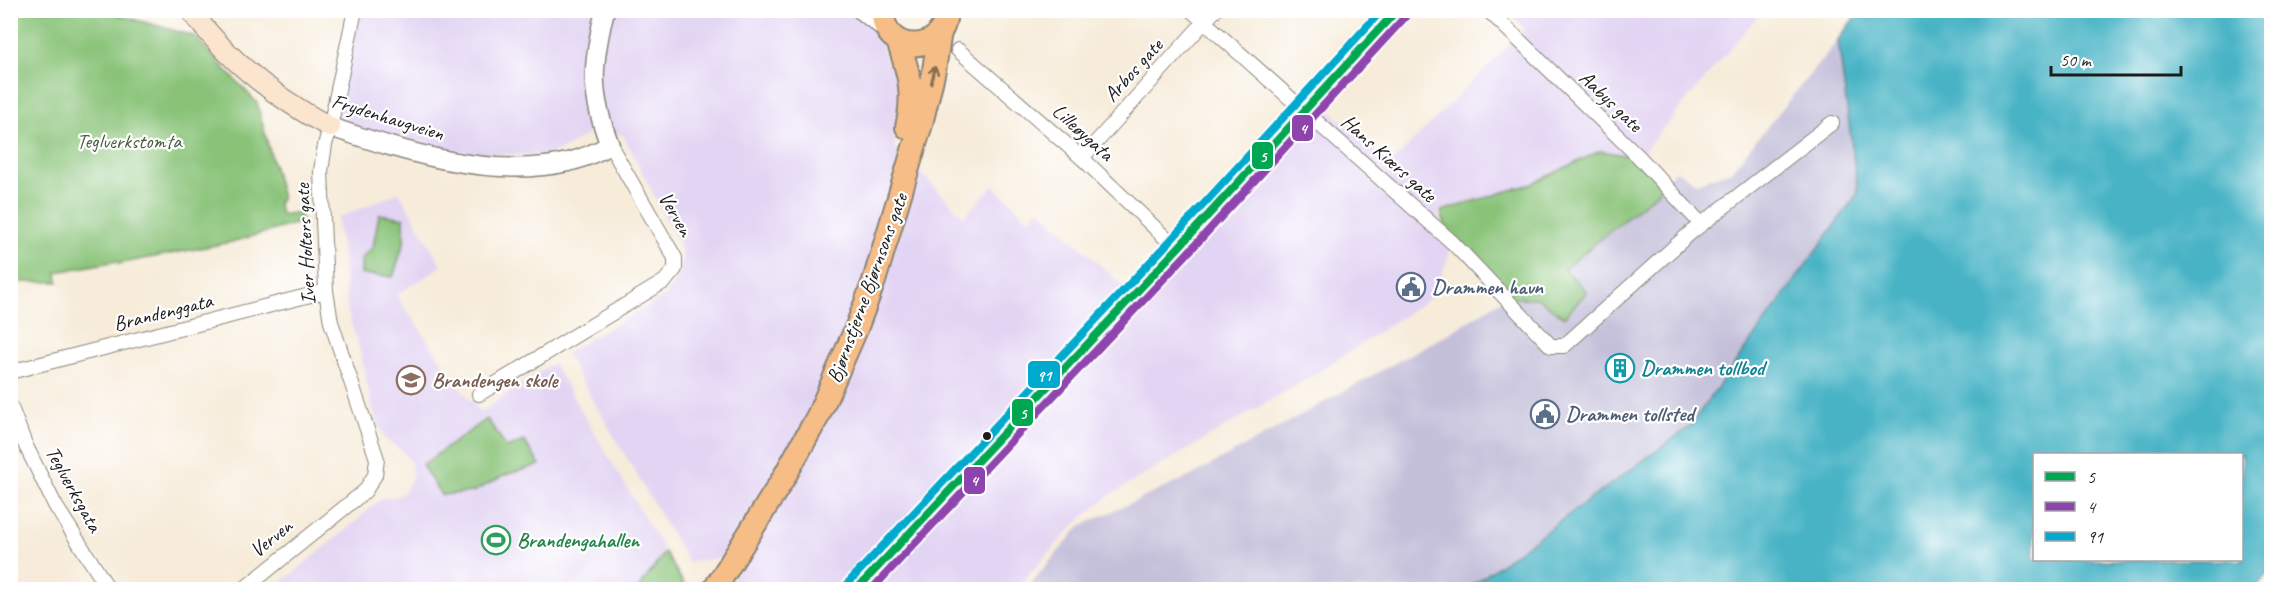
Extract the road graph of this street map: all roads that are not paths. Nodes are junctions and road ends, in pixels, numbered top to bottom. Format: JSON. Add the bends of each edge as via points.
{"nodes":[{"id":1,"x":190,"y":10,"type":"edge"},
{"id":2,"x":355,"y":10,"type":"edge"},
{"id":3,"x":605,"y":10,"type":"edge"},
{"id":4,"x":861,"y":10,"type":"edge"},
{"id":5,"x":1191,"y":10,"type":"edge"},
{"id":6,"x":1215,"y":10,"type":"edge"},
{"id":7,"x":1397,"y":10,"type":"edge"},
{"id":8,"x":1488,"y":10,"type":"edge"},
{"id":9,"x":942,"y":21,"type":"edge"},
{"id":10,"x":1204,"y":22,"type":"junction"},
{"id":11,"x":889,"y":27,"type":"edge"},
{"id":12,"x":958,"y":50,"type":"dead end"},
{"id":13,"x":1304,"y":111,"type":"junction"},
{"id":14,"x":1832,"y":123,"type":"dead end"},
{"id":15,"x":330,"y":127,"type":"junction"},
{"id":16,"x":610,"y":146,"type":"junction"},
{"id":17,"x":1082,"y":158,"type":"junction"},
{"id":18,"x":1701,"y":224,"type":"junction"},
{"id":19,"x":1177,"y":249,"type":"junction"},
{"id":20,"x":326,"y":291,"type":"junction"},
{"id":21,"x":10,"y":372,"type":"edge"},
{"id":22,"x":479,"y":394,"type":"dead end"},
{"id":23,"x":10,"y":405,"type":"edge"},
{"id":24,"x":376,"y":471,"type":"joint"},
{"id":25,"x":109,"y":590,"type":"edge"},
{"id":26,"x":243,"y":590,"type":"edge"},
{"id":27,"x":697,"y":590,"type":"edge"},
{"id":28,"x":714,"y":590,"type":"edge"},
{"id":29,"x":856,"y":590,"type":"edge"}],
"edges":[{"from":1,"to":15,"type":"main road","name":"Frydenhaugveien","via":[[244,68],[291,105]]},
{"from":2,"to":15,"type":"street","name":"Iver Holters gate"},
{"from":3,"to":16,"type":"street","name":"Verven","via":[[593,73],[601,122]]},
{"from":4,"to":11,"type":"street"},
{"from":5,"to":10,"type":"street","name":"Hans Kiærs gate"},
{"from":6,"to":10,"type":"street","name":"Arbos gate"},
{"from":7,"to":13,"type":"main road"},
{"from":8,"to":18,"type":"street","name":"Aabys gate","via":[[1639,157]]},
{"from":9,"to":11,"type":"main road","via":[[934,38],[916,46]]},
{"from":28,"to":9,"type":"main road","name":"Bjørnstjerne Bjørnsons gate","one_way":true,"via":[[795,458],[849,347],[905,181],[932,80]]},
{"from":10,"to":13,"type":"street","name":"Hans Kiærs gate"},
{"from":10,"to":17,"type":"street","name":"Arbos gate"},
{"from":11,"to":27,"type":"main road","name":"Bjørnstjerne Bjørnsons gate","via":[[910,77],[911,99],[879,231],[822,380],[771,474]]},
{"from":12,"to":17,"type":"street","name":"Lilleøygata"},
{"from":13,"to":18,"type":"street","name":"Hans Kiærs gate","via":[[1453,243],[1551,346],[1564,346]]},
{"from":13,"to":19,"type":"main road"},
{"from":14,"to":18,"type":"street"},
{"from":15,"to":16,"type":"street","name":"Frydenhaugveien","via":[[437,159],[502,166],[569,162]]},
{"from":15,"to":20,"type":"street","name":"Iver Holters gate","via":[[321,171]]},
{"from":16,"to":22,"type":"street","name":"Verven","via":[[675,258],[675,269],[665,281]]},
{"from":17,"to":19,"type":"street","name":"Lilleøygata"},
{"from":19,"to":29,"type":"main road"},
{"from":20,"to":21,"type":"street","name":"Brandenggata"},
{"from":20,"to":24,"type":"street","name":"Iver Holters gate","via":[[331,322],[376,454]]},
{"from":23,"to":25,"type":"street","name":"Teglverksgata","via":[[55,505]]},
{"from":24,"to":26,"type":"street","name":"Verven","via":[[365,491]]}]}
